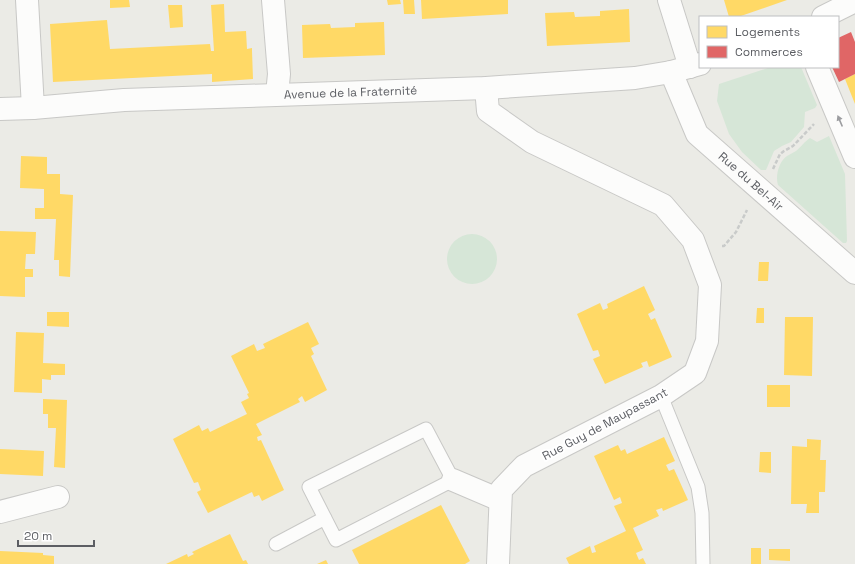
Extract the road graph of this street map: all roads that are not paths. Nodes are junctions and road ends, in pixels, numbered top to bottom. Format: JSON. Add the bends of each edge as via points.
{"nodes":[{"id":1,"x":27,"y":0,"type":"edge"},
{"id":2,"x":274,"y":0,"type":"edge"},
{"id":3,"x":669,"y":0,"type":"edge"},
{"id":4,"x":855,"y":1,"type":"edge"},
{"id":5,"x":825,"y":16,"type":"edge"},
{"id":6,"x":687,"y":68,"type":"edge"},
{"id":7,"x":816,"y":68,"type":"edge"},
{"id":8,"x":486,"y":88,"type":"junction"},
{"id":9,"x":277,"y":94,"type":"junction"},
{"id":10,"x":33,"y":108,"type":"junction"},
{"id":11,"x":0,"y":109,"type":"edge"},
{"id":12,"x":855,"y":157,"type":"edge"},
{"id":13,"x":855,"y":273,"type":"edge"},
{"id":14,"x":661,"y":396,"type":"junction"},
{"id":15,"x":453,"y":480,"type":"junction"},
{"id":16,"x":58,"y":497,"type":"dead end"},
{"id":17,"x":500,"y":500,"type":"junction"},
{"id":18,"x":0,"y":512,"type":"edge"},
{"id":19,"x":325,"y":518,"type":"junction"},
{"id":20,"x":276,"y":544,"type":"dead end"},
{"id":21,"x":498,"y":564,"type":"edge"},
{"id":22,"x":703,"y":564,"type":"edge"}],
"edges":[{"from":1,"to":10,"type":"street"},
{"from":2,"to":9,"type":"street","via":[[279,74]]},
{"from":3,"to":6,"type":"street","name":"Rue du Bel-Air"},
{"from":4,"to":5,"type":"street"},
{"from":6,"to":8,"type":"street","name":"Avenue de la Fraternité","via":[[635,78]]},
{"from":6,"to":13,"type":"street","name":"Rue du Bel-Air","via":[[697,134]]},
{"from":12,"to":7,"type":"street","one_way":true},
{"from":8,"to":9,"type":"street","name":"Avenue de la Fraternité"},
{"from":8,"to":14,"type":"street","name":"Rue Guy de Maupassant","via":[[488,111],[532,142],[663,205],[693,240],[710,285],[707,341],[695,373]]},
{"from":9,"to":10,"type":"street","name":"Avenue de la Fraternité","via":[[124,100]]},
{"from":10,"to":11,"type":"street","name":"Avenue de la Fraternité"},
{"from":14,"to":17,"type":"street","name":"Rue Guy de Maupassant","via":[[524,466],[501,490]]},
{"from":14,"to":22,"type":"lane","via":[[698,487],[702,513]]},
{"from":15,"to":17,"type":"street"},
{"from":15,"to":19,"type":"lane","via":[[336,540]]},
{"from":15,"to":19,"type":"lane","via":[[426,429],[309,487]]},
{"from":16,"to":18,"type":"street"},
{"from":17,"to":21,"type":"street","name":"Rue Guy de Maupassant"},
{"from":19,"to":20,"type":"lane"}]}
